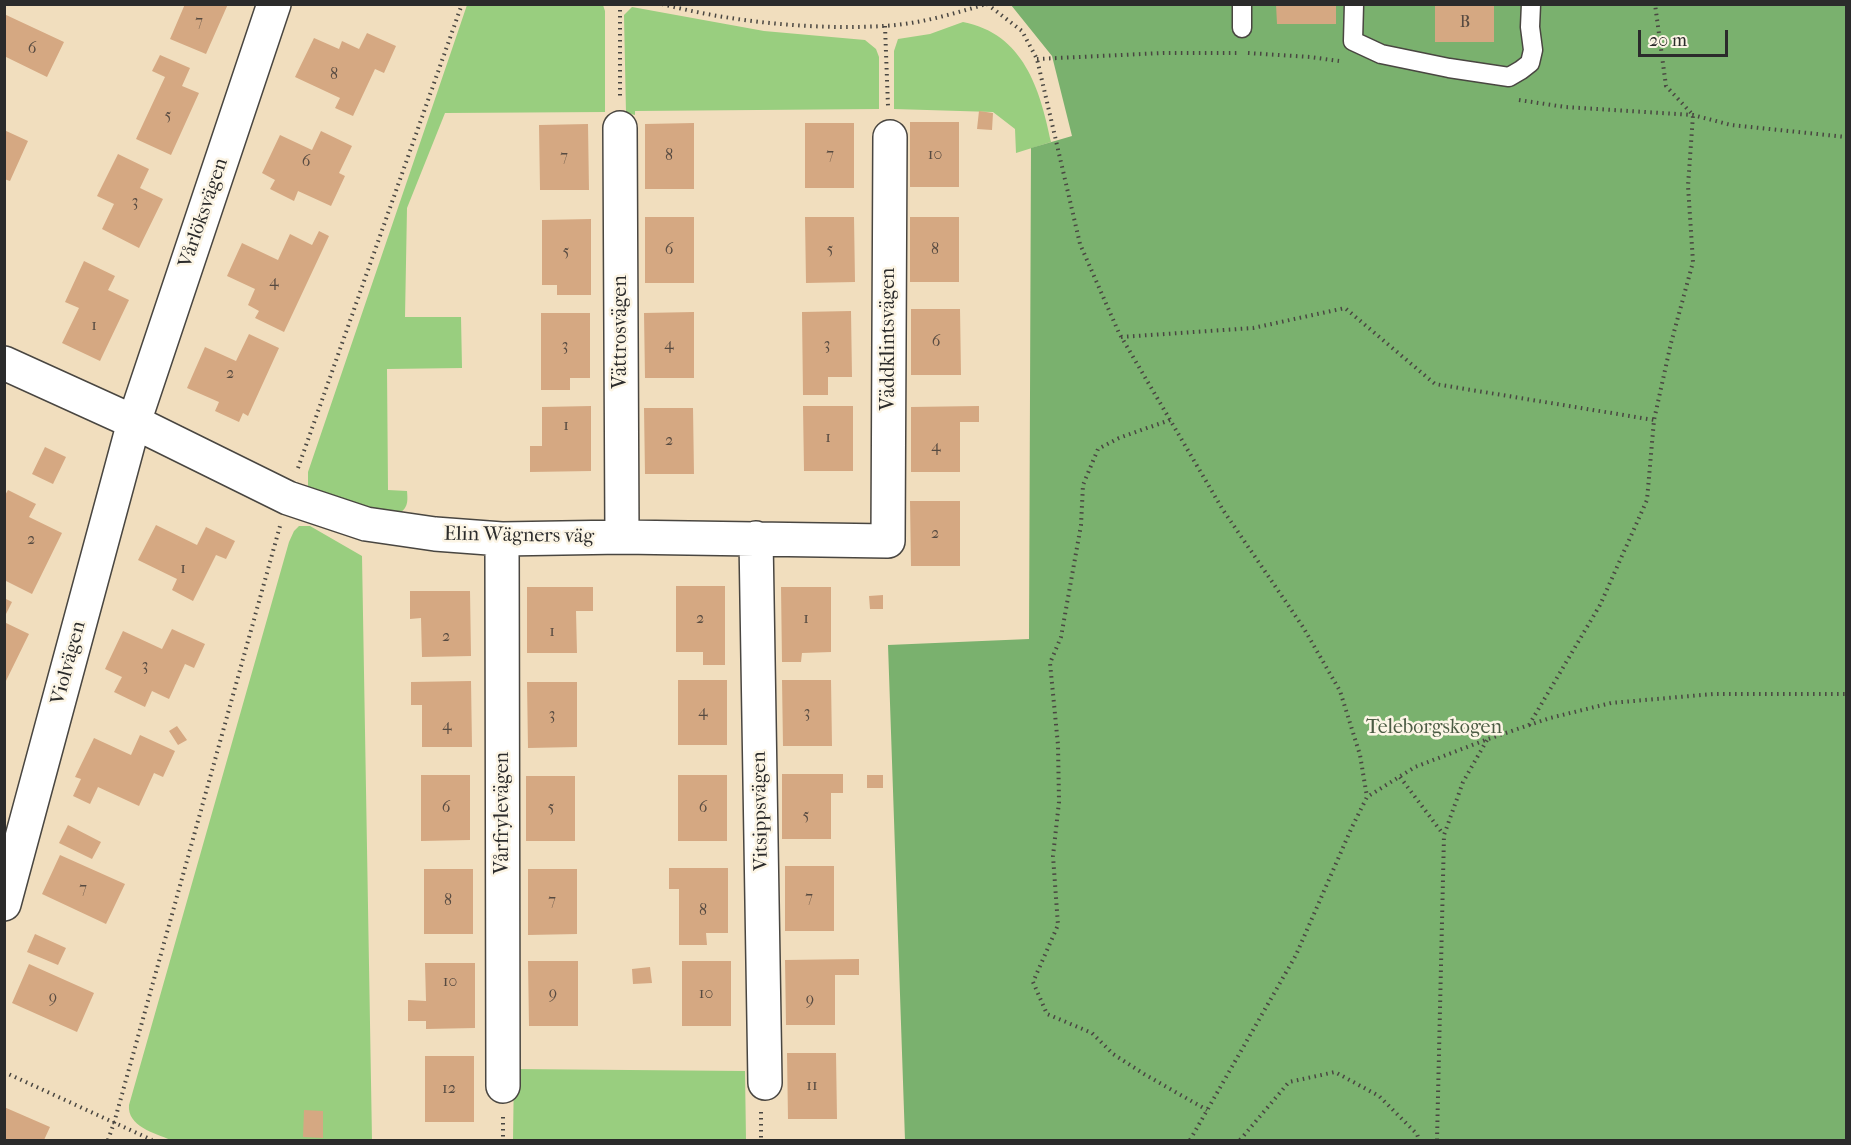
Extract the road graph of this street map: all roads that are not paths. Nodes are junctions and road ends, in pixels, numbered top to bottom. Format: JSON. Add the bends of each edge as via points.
{"nodes":[{"id":1,"x":273,"y":4,"type":"edge"},
{"id":2,"x":1242,"y":4,"type":"edge"},
{"id":3,"x":1354,"y":4,"type":"edge"},
{"id":4,"x":1531,"y":4,"type":"edge"},
{"id":5,"x":1242,"y":28,"type":"dead end"},
{"id":6,"x":620,"y":128,"type":"road end"},
{"id":7,"x":890,"y":137,"type":"road end"},
{"id":8,"x":4,"y":363,"type":"edge"},
{"id":9,"x":134,"y":422,"type":"junction"},
{"id":10,"x":622,"y":537,"type":"junction"},
{"id":11,"x":756,"y":538,"type":"junction"},
{"id":12,"x":502,"y":539,"type":"junction"},
{"id":13,"x":888,"y":541,"type":"joint"},
{"id":14,"x":4,"y":904,"type":"edge"},
{"id":15,"x":765,"y":1083,"type":"dead end"},
{"id":16,"x":503,"y":1086,"type":"dead end"}],
"edges":[{"from":1,"to":9,"type":"street","name":"Vårlöksvägen"},
{"from":2,"to":5,"type":"lane"},
{"from":3,"to":4,"type":"lane","via":[[1353,41],[1381,54],[1509,77],[1530,63]]},
{"from":6,"to":10,"type":"street","name":"Vättrosvägen"},
{"from":7,"to":13,"type":"street","name":"Väddklintsvägen"},
{"from":8,"to":9,"type":"street","name":"Elin Wägners väg"},
{"from":9,"to":12,"type":"street","name":"Elin Wägners väg","via":[[288,498],[366,524]]},
{"from":9,"to":14,"type":"street","name":"Violvägen"},
{"from":10,"to":11,"type":"street","name":"Elin Wägners väg"},
{"from":10,"to":12,"type":"street","name":"Elin Wägners väg"},
{"from":11,"to":13,"type":"street","name":"Elin Wägners väg"},
{"from":11,"to":15,"type":"street","name":"Vitsippsvägen"},
{"from":12,"to":16,"type":"street","name":"Vårfrylevägen"}]}
